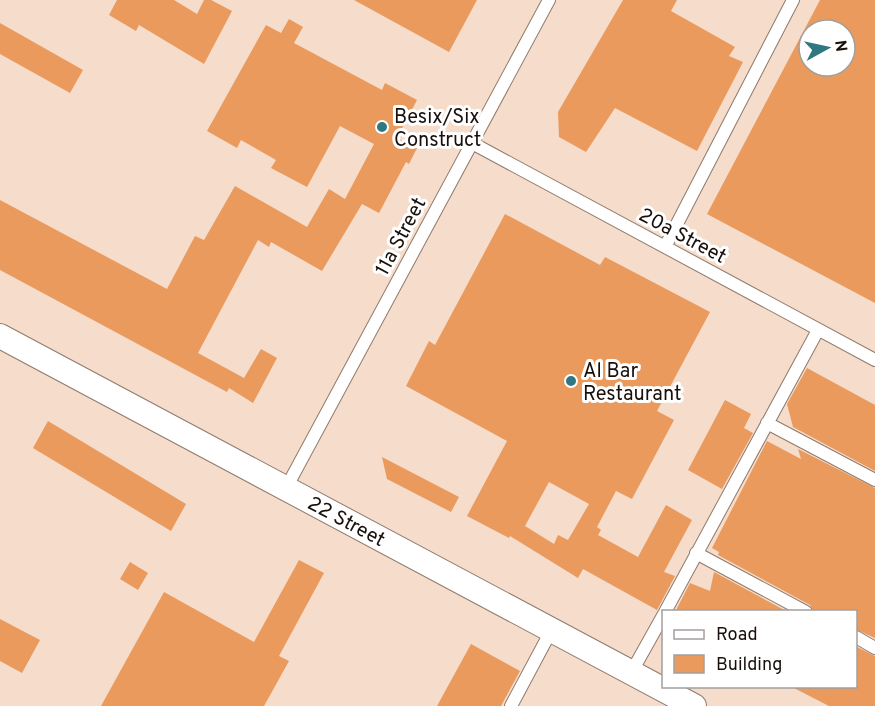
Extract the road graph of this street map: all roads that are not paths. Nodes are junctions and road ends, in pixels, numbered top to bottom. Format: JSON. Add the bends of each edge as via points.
{"nodes":[{"id":1,"x":549,"y":0,"type":"edge"},
{"id":2,"x":794,"y":0,"type":"edge"},
{"id":3,"x":472,"y":143,"type":"junction"},
{"id":4,"x":664,"y":247,"type":"junction"},
{"id":5,"x":818,"y":330,"type":"junction"},
{"id":6,"x":0,"y":336,"type":"edge"},
{"id":7,"x":875,"y":360,"type":"edge"},
{"id":8,"x":767,"y":423,"type":"junction"},
{"id":9,"x":875,"y":480,"type":"edge"},
{"id":10,"x":285,"y":490,"type":"junction"},
{"id":11,"x":696,"y":554,"type":"junction"},
{"id":12,"x":666,"y":610,"type":"edge"},
{"id":13,"x":802,"y":610,"type":"edge"},
{"id":14,"x":662,"y":617,"type":"edge"},
{"id":15,"x":552,"y":631,"type":"junction"},
{"id":16,"x":857,"y":638,"type":"edge"},
{"id":17,"x":875,"y":648,"type":"edge"},
{"id":18,"x":631,"y":673,"type":"junction"},
{"id":19,"x":511,"y":706,"type":"edge"},
{"id":20,"x":694,"y":706,"type":"edge"}],
"edges":[{"from":1,"to":3,"type":"lane","name":"11a Street"},
{"from":2,"to":4,"type":"lane"},
{"from":3,"to":4,"type":"lane","name":"20a Street"},
{"from":3,"to":10,"type":"lane","name":"11a Street"},
{"from":4,"to":5,"type":"lane","name":"20a Street"},
{"from":5,"to":7,"type":"lane","name":"20a Street"},
{"from":5,"to":8,"type":"lane"},
{"from":6,"to":10,"type":"street","name":"22 Street"},
{"from":8,"to":9,"type":"lane"},
{"from":8,"to":11,"type":"lane"},
{"from":10,"to":15,"type":"street","name":"22 Street"},
{"from":11,"to":12,"type":"lane"},
{"from":11,"to":13,"type":"lane"},
{"from":14,"to":18,"type":"lane"},
{"from":15,"to":18,"type":"street","name":"22 Street"},
{"from":15,"to":19,"type":"lane"},
{"from":16,"to":17,"type":"lane"},
{"from":18,"to":20,"type":"street","name":"22 Street"}]}
